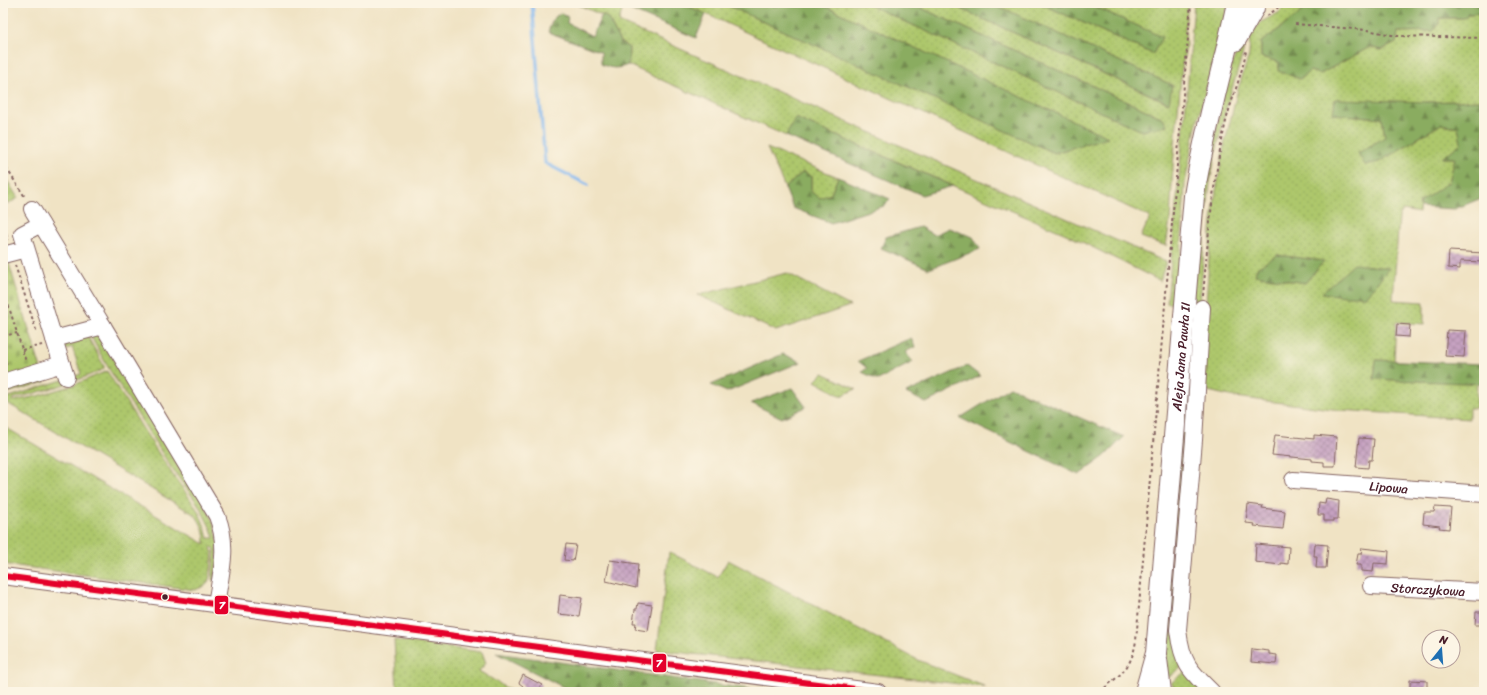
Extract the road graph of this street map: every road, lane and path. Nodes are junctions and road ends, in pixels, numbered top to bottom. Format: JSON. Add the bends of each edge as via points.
{"nodes":[{"id":1,"x":1191,"y":3,"type":"edge"},
{"id":2,"x":1249,"y":4,"type":"edge"},
{"id":3,"x":1295,"y":24,"type":"dead end"},
{"id":4,"x":1484,"y":38,"type":"edge"},
{"id":5,"x":1245,"y":59,"type":"dead end"},
{"id":6,"x":3,"y":163,"type":"edge"},
{"id":7,"x":32,"y":209,"type":"joint"},
{"id":8,"x":41,"y":224,"type":"junction"},
{"id":9,"x":6,"y":234,"type":"dead end"},
{"id":10,"x":14,"y":252,"type":"edge"},
{"id":11,"x":3,"y":288,"type":"edge"},
{"id":12,"x":1202,"y":308,"type":"joint"},
{"id":13,"x":103,"y":326,"type":"junction"},
{"id":14,"x":17,"y":333,"type":"junction"},
{"id":15,"x":3,"y":336,"type":"edge"},
{"id":16,"x":47,"y":341,"type":"junction"},
{"id":17,"x":3,"y":350,"type":"edge"},
{"id":18,"x":22,"y":350,"type":"junction"},
{"id":19,"x":3,"y":367,"type":"edge"},
{"id":20,"x":59,"y":370,"type":"junction"},
{"id":21,"x":30,"y":374,"type":"junction"},
{"id":22,"x":3,"y":382,"type":"edge"},
{"id":23,"x":1293,"y":480,"type":"dead end"},
{"id":24,"x":1484,"y":494,"type":"edge"},
{"id":25,"x":3,"y":576,"type":"edge"},
{"id":26,"x":1371,"y":586,"type":"dead end"},
{"id":27,"x":1484,"y":592,"type":"edge"},
{"id":28,"x":216,"y":604,"type":"junction"},
{"id":29,"x":1156,"y":653,"type":"junction"},
{"id":30,"x":878,"y":692,"type":"edge"},
{"id":31,"x":1100,"y":692,"type":"edge"},
{"id":32,"x":1144,"y":692,"type":"edge"},
{"id":33,"x":1161,"y":692,"type":"edge"},
{"id":34,"x":1212,"y":692,"type":"edge"}],
"edges":[{"from":1,"to":31,"type":"path","via":[[1136,641],[1127,668]]},
{"from":2,"to":29,"type":"main road","name":"Aleja Jana Pawła II","via":[[1214,94],[1194,196]]},
{"from":3,"to":4,"type":"path","via":[[1367,30],[1397,36]]},
{"from":5,"to":12,"type":"path","via":[[1226,120],[1214,187]]},
{"from":6,"to":7,"type":"path"},
{"from":7,"to":8,"type":"street"},
{"from":8,"to":10,"type":"street","via":[[22,234]]},
{"from":8,"to":13,"type":"street"},
{"from":9,"to":10,"type":"path"},
{"from":10,"to":16,"type":"street"},
{"from":10,"to":16,"type":"path"},
{"from":11,"to":14,"type":"path"},
{"from":12,"to":34,"type":"street","via":[[1178,630],[1180,648],[1186,663]]},
{"from":13,"to":16,"type":"street"},
{"from":13,"to":28,"type":"street","via":[[222,528],[223,562]]},
{"from":14,"to":15,"type":"path"},
{"from":14,"to":18,"type":"path"},
{"from":16,"to":18,"type":"path"},
{"from":16,"to":20,"type":"street"},
{"from":16,"to":20,"type":"path"},
{"from":17,"to":19,"type":"path","via":[[7,366]]},
{"from":18,"to":21,"type":"path"},
{"from":20,"to":21,"type":"street"},
{"from":21,"to":22,"type":"street"},
{"from":23,"to":24,"type":"street","name":"Lipowa"},
{"from":25,"to":28,"type":"street"},
{"from":26,"to":27,"type":"street","name":"Storczykowa"},
{"from":28,"to":30,"type":"street"},
{"from":29,"to":32,"type":"main road","name":"Aleja Jana Pawła II"},
{"from":29,"to":33,"type":"main road","name":"Aleja Jana Pawła II"}]}
